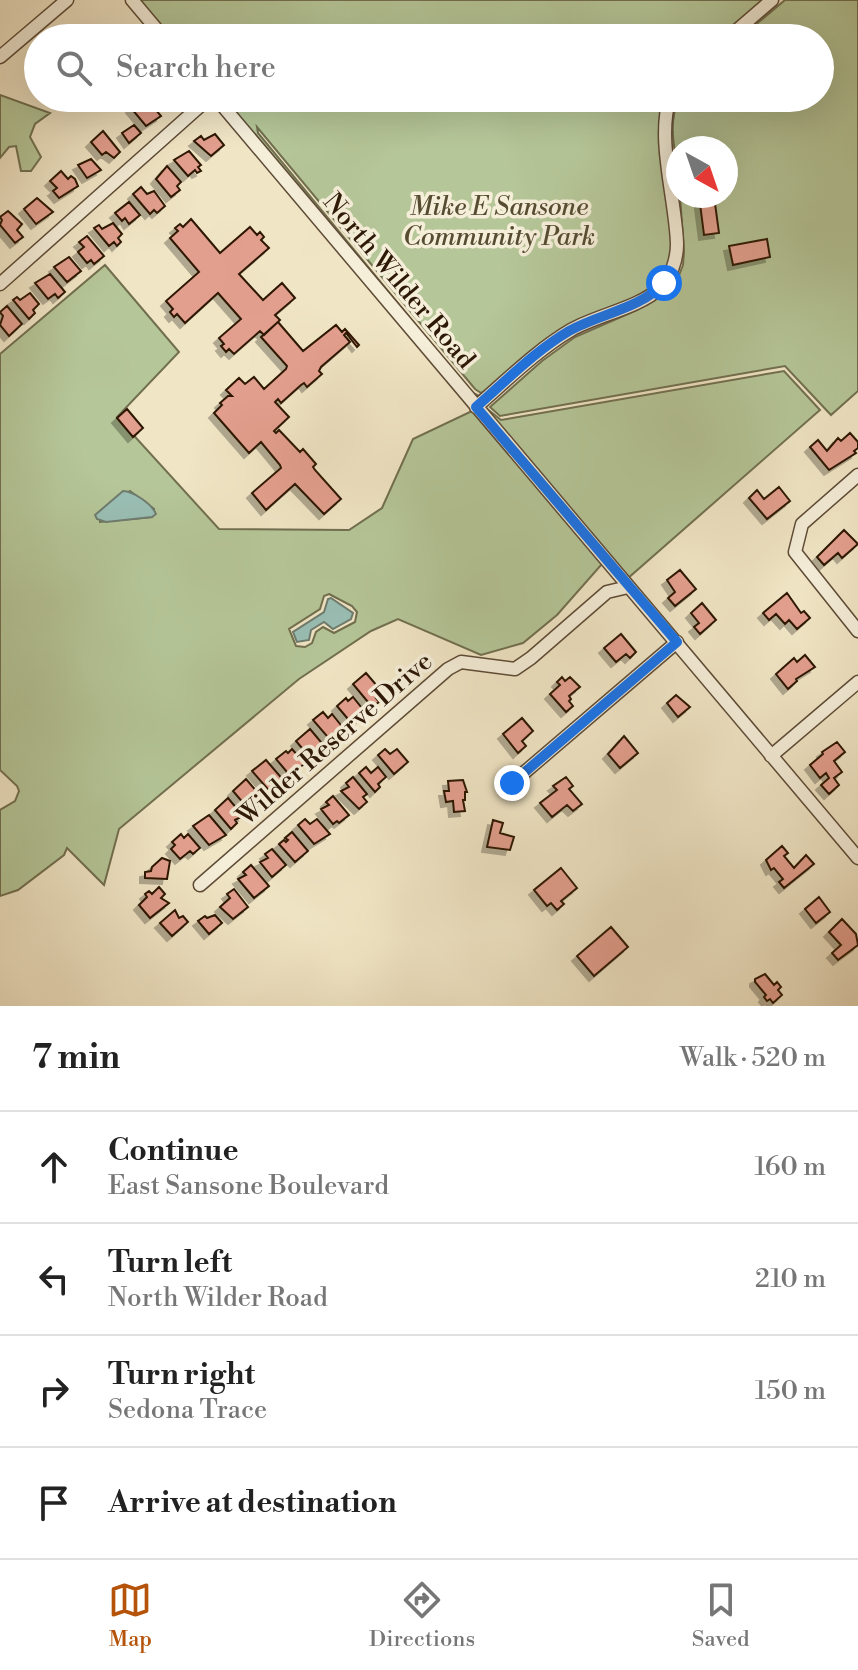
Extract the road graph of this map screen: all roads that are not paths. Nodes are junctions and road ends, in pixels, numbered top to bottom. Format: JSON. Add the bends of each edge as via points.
{"nodes":[{"id":1,"x":67,"y":0,"type":"edge"},
{"id":2,"x":132,"y":0,"type":"edge"},
{"id":3,"x":772,"y":0,"type":"edge"},
{"id":4,"x":39,"y":24,"type":"edge"},
{"id":5,"x":152,"y":24,"type":"edge"},
{"id":6,"x":744,"y":24,"type":"edge"},
{"id":7,"x":24,"y":37,"type":"edge"},
{"id":8,"x":0,"y":57,"type":"edge"},
{"id":9,"x":193,"y":112,"type":"edge"},
{"id":10,"x":228,"y":112,"type":"edge"},
{"id":11,"x":668,"y":112,"type":"edge"},
{"id":12,"x":0,"y":284,"type":"edge"},
{"id":13,"x":476,"y":407,"type":"junction"},
{"id":14,"x":858,"y":475,"type":"edge"},
{"id":15,"x":628,"y":587,"type":"junction"},
{"id":16,"x":858,"y":631,"type":"edge"},
{"id":17,"x":677,"y":642,"type":"junction"},
{"id":18,"x":858,"y":682,"type":"edge"},
{"id":19,"x":771,"y":756,"type":"junction"},
{"id":20,"x":512,"y":783,"type":"dead end"},
{"id":21,"x":858,"y":858,"type":"edge"},
{"id":22,"x":200,"y":885,"type":"dead end"}],
"edges":[{"from":1,"to":4,"type":"street"},
{"from":2,"to":5,"type":"street"},
{"from":3,"to":6,"type":"street"},
{"from":7,"to":8,"type":"street"},
{"from":9,"to":12,"type":"street"},
{"from":10,"to":13,"type":"street","name":"North Wilder Road"},
{"from":11,"to":13,"type":"street","via":[[665,131],[677,242],[668,277],[647,297],[565,334]]},
{"from":13,"to":15,"type":"street","name":"North Wilder Road"},
{"from":14,"to":16,"type":"street","via":[[802,524],[795,552]]},
{"from":15,"to":17,"type":"street","name":"North Wilder Road"},
{"from":15,"to":22,"type":"street","name":"Wilder Reserve Drive","via":[[607,592],[515,669],[461,662],[448,669]]},
{"from":17,"to":19,"type":"street","name":"North Wilder Road"},
{"from":17,"to":20,"type":"street"},
{"from":18,"to":19,"type":"street"},
{"from":19,"to":21,"type":"street","name":"North Wilder Road"}]}
